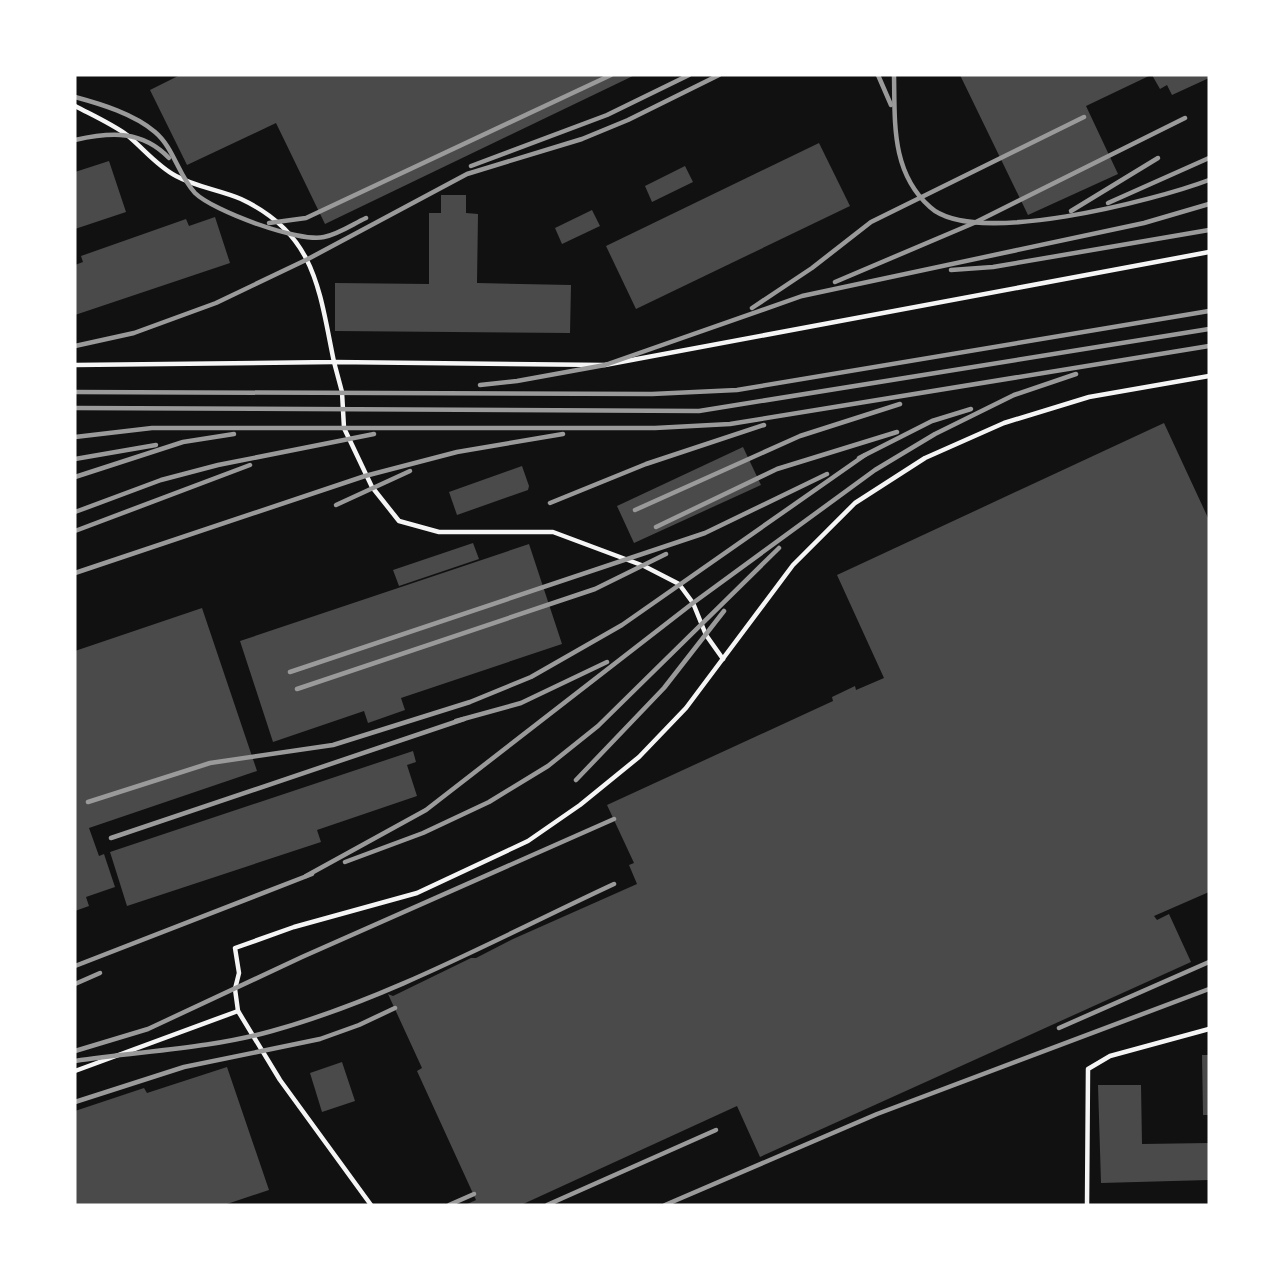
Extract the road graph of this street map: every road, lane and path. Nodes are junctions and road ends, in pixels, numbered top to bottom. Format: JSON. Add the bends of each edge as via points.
{"nodes":[{"id":1,"x":75,"y":106,"type":"edge"},
{"id":2,"x":1209,"y":252,"type":"edge"},
{"id":3,"x":334,"y":362,"type":"junction"},
{"id":4,"x":75,"y":365,"type":"edge"},
{"id":5,"x":1209,"y":376,"type":"edge"},
{"id":6,"x":723,"y":659,"type":"junction"},
{"id":7,"x":238,"y":1011,"type":"junction"},
{"id":8,"x":1209,"y":1029,"type":"edge"},
{"id":9,"x":75,"y":1071,"type":"edge"},
{"id":10,"x":371,"y":1205,"type":"edge"},
{"id":11,"x":1087,"y":1205,"type":"edge"}],
"edges":[{"from":1,"to":3,"type":"lane","via":[[126,135],[166,171],[186,182],[241,199],[281,224],[316,275]]},
{"from":2,"to":3,"type":"lane","via":[[605,365]]},
{"from":3,"to":4,"type":"lane"},
{"from":3,"to":6,"type":"lane","via":[[342,392],[344,428],[372,487],[399,521],[439,532],[554,532],[644,566],[679,584]]},
{"from":5,"to":6,"type":"lane","via":[[1089,397],[1004,423],[925,458],[855,503],[793,565]]},
{"from":6,"to":7,"type":"lane","via":[[686,708],[639,757],[528,841],[417,893],[294,927],[235,948]]},
{"from":7,"to":9,"type":"lane"},
{"from":7,"to":10,"type":"lane","via":[[280,1080]]},
{"from":8,"to":11,"type":"lane","via":[[1110,1056],[1088,1068]]}]}
